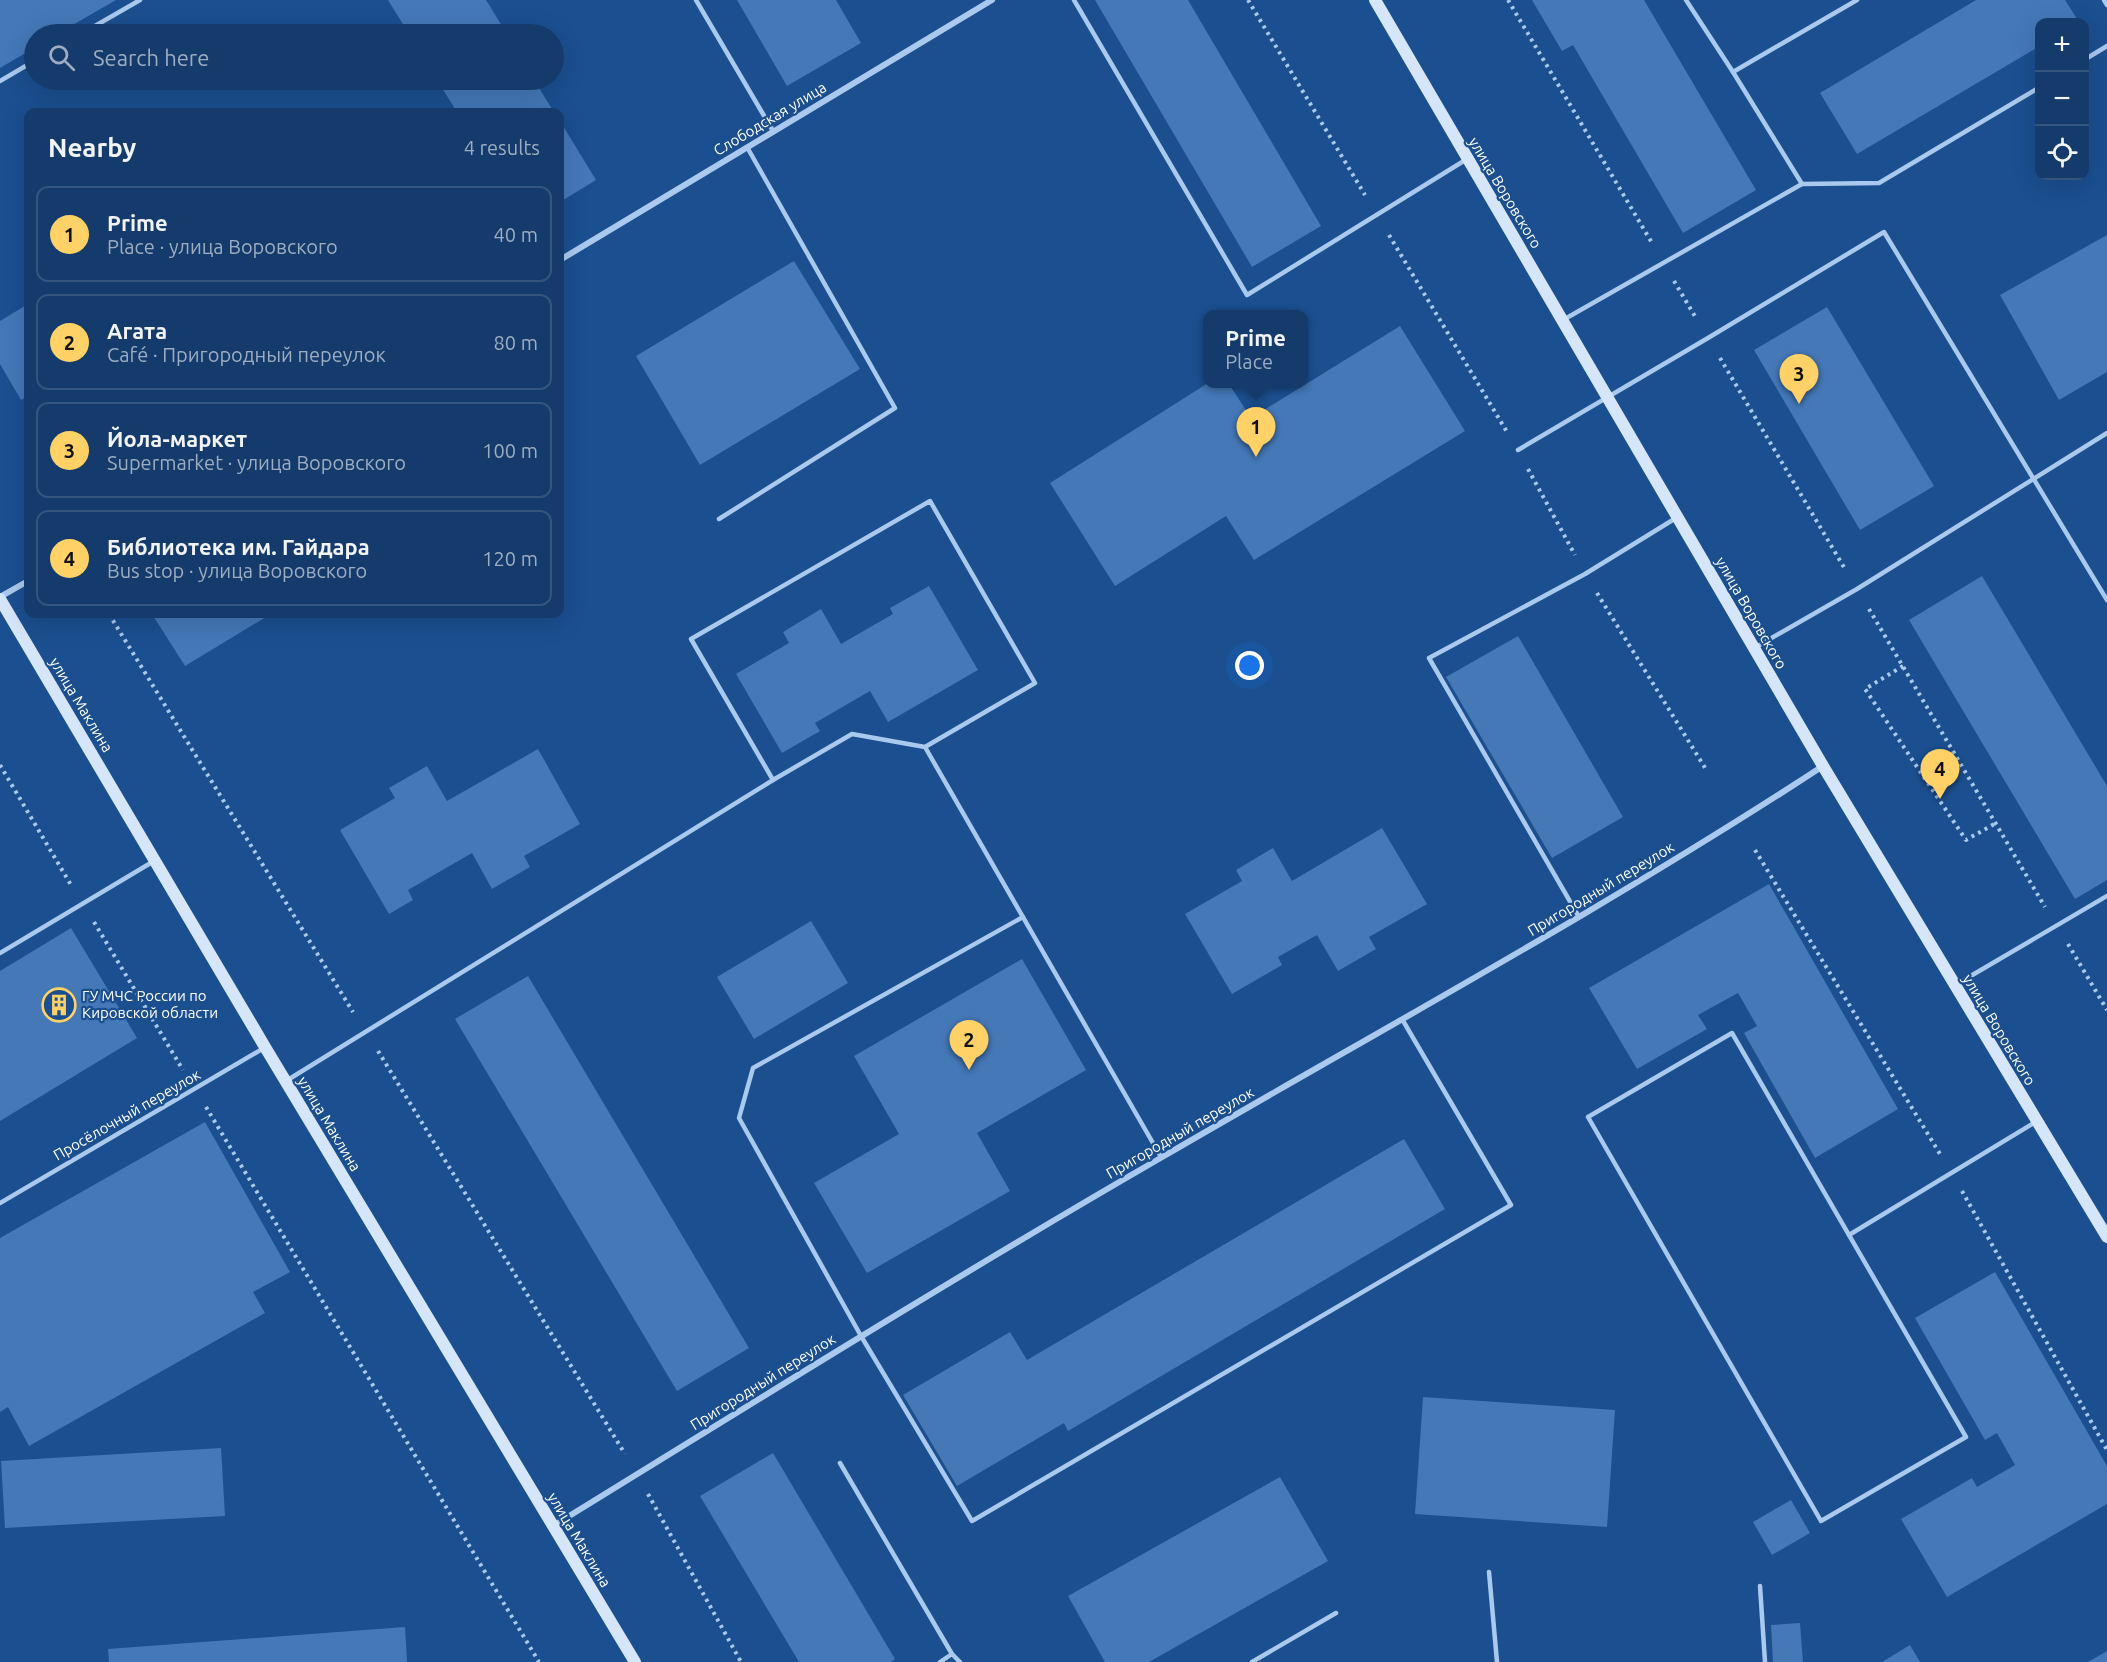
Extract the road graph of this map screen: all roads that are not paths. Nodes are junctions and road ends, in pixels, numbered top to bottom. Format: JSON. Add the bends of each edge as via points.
{"nodes":[{"id":1,"x":140,"y":0,"type":"edge"},
{"id":2,"x":696,"y":0,"type":"edge"},
{"id":3,"x":992,"y":0,"type":"edge"},
{"id":4,"x":1074,"y":0,"type":"edge"},
{"id":5,"x":1375,"y":0,"type":"edge"},
{"id":6,"x":1686,"y":0,"type":"edge"},
{"id":7,"x":1857,"y":0,"type":"edge"},
{"id":8,"x":2104,"y":0,"type":"edge"},
{"id":9,"x":2107,"y":5,"type":"edge"},
{"id":10,"x":98,"y":24,"type":"edge"},
{"id":11,"x":2107,"y":46,"type":"edge"},
{"id":12,"x":2089,"y":57,"type":"edge"},
{"id":13,"x":24,"y":67,"type":"edge"},
{"id":14,"x":1732,"y":72,"type":"junction"},
{"id":15,"x":0,"y":81,"type":"edge"},
{"id":16,"x":2035,"y":90,"type":"edge"},
{"id":17,"x":773,"y":131,"type":"junction"},
{"id":18,"x":747,"y":147,"type":"junction"},
{"id":19,"x":1467,"y":159,"type":"junction"},
{"id":20,"x":1802,"y":184,"type":"junction"},
{"id":21,"x":564,"y":258,"type":"edge"},
{"id":22,"x":1563,"y":320,"type":"junction"},
{"id":23,"x":1608,"y":398,"type":"junction"},
{"id":24,"x":2107,"y":433,"type":"edge"},
{"id":25,"x":1518,"y":450,"type":"road end"},
{"id":26,"x":2033,"y":479,"type":"junction"},
{"id":27,"x":1678,"y":517,"type":"junction"},
{"id":28,"x":719,"y":519,"type":"dead end"},
{"id":29,"x":24,"y":583,"type":"edge"},
{"id":30,"x":0,"y":598,"type":"edge"},
{"id":31,"x":2107,"y":600,"type":"edge"},
{"id":32,"x":1753,"y":648,"type":"junction"},
{"id":33,"x":925,"y":747,"type":"junction"},
{"id":34,"x":1823,"y":766,"type":"junction"},
{"id":35,"x":773,"y":780,"type":"junction"},
{"id":36,"x":156,"y":860,"type":"junction"},
{"id":37,"x":2107,"y":896,"type":"edge"},
{"id":38,"x":1023,"y":916,"type":"junction"},
{"id":39,"x":1579,"y":917,"type":"junction"},
{"id":40,"x":0,"y":954,"type":"edge"},
{"id":41,"x":1954,"y":985,"type":"junction"},
{"id":42,"x":1402,"y":1019,"type":"junction"},
{"id":43,"x":265,"y":1047,"type":"junction"},
{"id":44,"x":286,"y":1081,"type":"junction"},
{"id":45,"x":2037,"y":1121,"type":"junction"},
{"id":46,"x":1161,"y":1157,"type":"junction"},
{"id":47,"x":0,"y":1203,"type":"edge"},
{"id":48,"x":1849,"y":1235,"type":"junction"},
{"id":49,"x":2107,"y":1237,"type":"edge"},
{"id":50,"x":861,"y":1336,"type":"junction"},
{"id":51,"x":840,"y":1463,"type":"dead end"},
{"id":52,"x":553,"y":1526,"type":"junction"},
{"id":53,"x":1489,"y":1572,"type":"dead end"},
{"id":54,"x":1760,"y":1586,"type":"dead end"},
{"id":55,"x":1336,"y":1613,"type":"dead end"},
{"id":56,"x":952,"y":1654,"type":"junction"},
{"id":57,"x":635,"y":1662,"type":"edge"},
{"id":58,"x":940,"y":1662,"type":"edge"},
{"id":59,"x":960,"y":1662,"type":"edge"},
{"id":60,"x":1252,"y":1662,"type":"edge"},
{"id":61,"x":1497,"y":1662,"type":"edge"},
{"id":62,"x":1765,"y":1662,"type":"edge"}],
"edges":[{"from":1,"to":10,"type":"lane"},
{"from":2,"to":17,"type":"lane"},
{"from":3,"to":17,"type":"street","name":"Слободская улица"},
{"from":4,"to":19,"type":"lane","via":[[1247,295]]},
{"from":5,"to":19,"type":"main road","name":"улица Воровского"},
{"from":6,"to":14,"type":"lane"},
{"from":7,"to":14,"type":"lane"},
{"from":8,"to":9,"type":"lane"},
{"from":11,"to":12,"type":"lane"},
{"from":13,"to":15,"type":"lane"},
{"from":14,"to":20,"type":"lane"},
{"from":16,"to":20,"type":"lane","via":[[1879,183]]},
{"from":17,"to":18,"type":"street","name":"Слободская улица"},
{"from":18,"to":21,"type":"street","name":"Слободская улица"},
{"from":18,"to":28,"type":"lane","via":[[895,408]]},
{"from":19,"to":22,"type":"main road","name":"улица Воровского"},
{"from":20,"to":22,"type":"lane"},
{"from":22,"to":23,"type":"main road","name":"улица Воровского"},
{"from":23,"to":25,"type":"lane"},
{"from":23,"to":26,"type":"lane","via":[[1884,232]]},
{"from":23,"to":27,"type":"main road","name":"улица Воровского"},
{"from":24,"to":26,"type":"lane"},
{"from":26,"to":31,"type":"lane"},
{"from":26,"to":32,"type":"lane","via":[[1857,589]]},
{"from":27,"to":32,"type":"main road","name":"улица Воровского"},
{"from":27,"to":39,"type":"lane","via":[[1585,574],[1429,658]]},
{"from":29,"to":30,"type":"street"},
{"from":30,"to":36,"type":"main road","name":"улица Маклина"},
{"from":32,"to":34,"type":"main road","name":"улица Воровского"},
{"from":33,"to":35,"type":"lane","via":[[852,735]]},
{"from":33,"to":35,"type":"lane","via":[[1035,683],[930,501],[692,639]]},
{"from":33,"to":38,"type":"lane"},
{"from":34,"to":39,"type":"street","name":"Пригородный переулок"},
{"from":34,"to":41,"type":"main road","name":"улица Воровского"},
{"from":35,"to":44,"type":"lane"},
{"from":36,"to":40,"type":"lane"},
{"from":36,"to":43,"type":"main road","name":"улица Маклина"},
{"from":37,"to":41,"type":"lane"},
{"from":38,"to":46,"type":"lane"},
{"from":38,"to":50,"type":"lane","via":[[753,1068],[739,1118]]},
{"from":39,"to":42,"type":"street","name":"Пригородный переулок"},
{"from":41,"to":45,"type":"main road","name":"улица Воровского"},
{"from":42,"to":46,"type":"street","name":"Пригородный переулок"},
{"from":42,"to":50,"type":"lane","via":[[1511,1205],[972,1521]]},
{"from":43,"to":44,"type":"main road","name":"улица Маклина"},
{"from":43,"to":47,"type":"lane","name":"Просёлочный переулок"},
{"from":44,"to":52,"type":"main road","name":"улица Маклина"},
{"from":45,"to":48,"type":"lane"},
{"from":45,"to":49,"type":"main road","name":"улица Воровского"},
{"from":46,"to":50,"type":"street","name":"Пригородный переулок"},
{"from":48,"to":48,"type":"lane","via":[[1966,1437],[1821,1521],[1588,1117],[1732,1033]]},
{"from":50,"to":52,"type":"street","name":"Пригородный переулок"},
{"from":51,"to":56,"type":"lane"},
{"from":52,"to":57,"type":"main road","name":"улица Маклина"},
{"from":53,"to":61,"type":"lane"},
{"from":54,"to":62,"type":"lane"},
{"from":55,"to":60,"type":"lane"},
{"from":56,"to":58,"type":"lane"},
{"from":56,"to":59,"type":"lane"}]}
